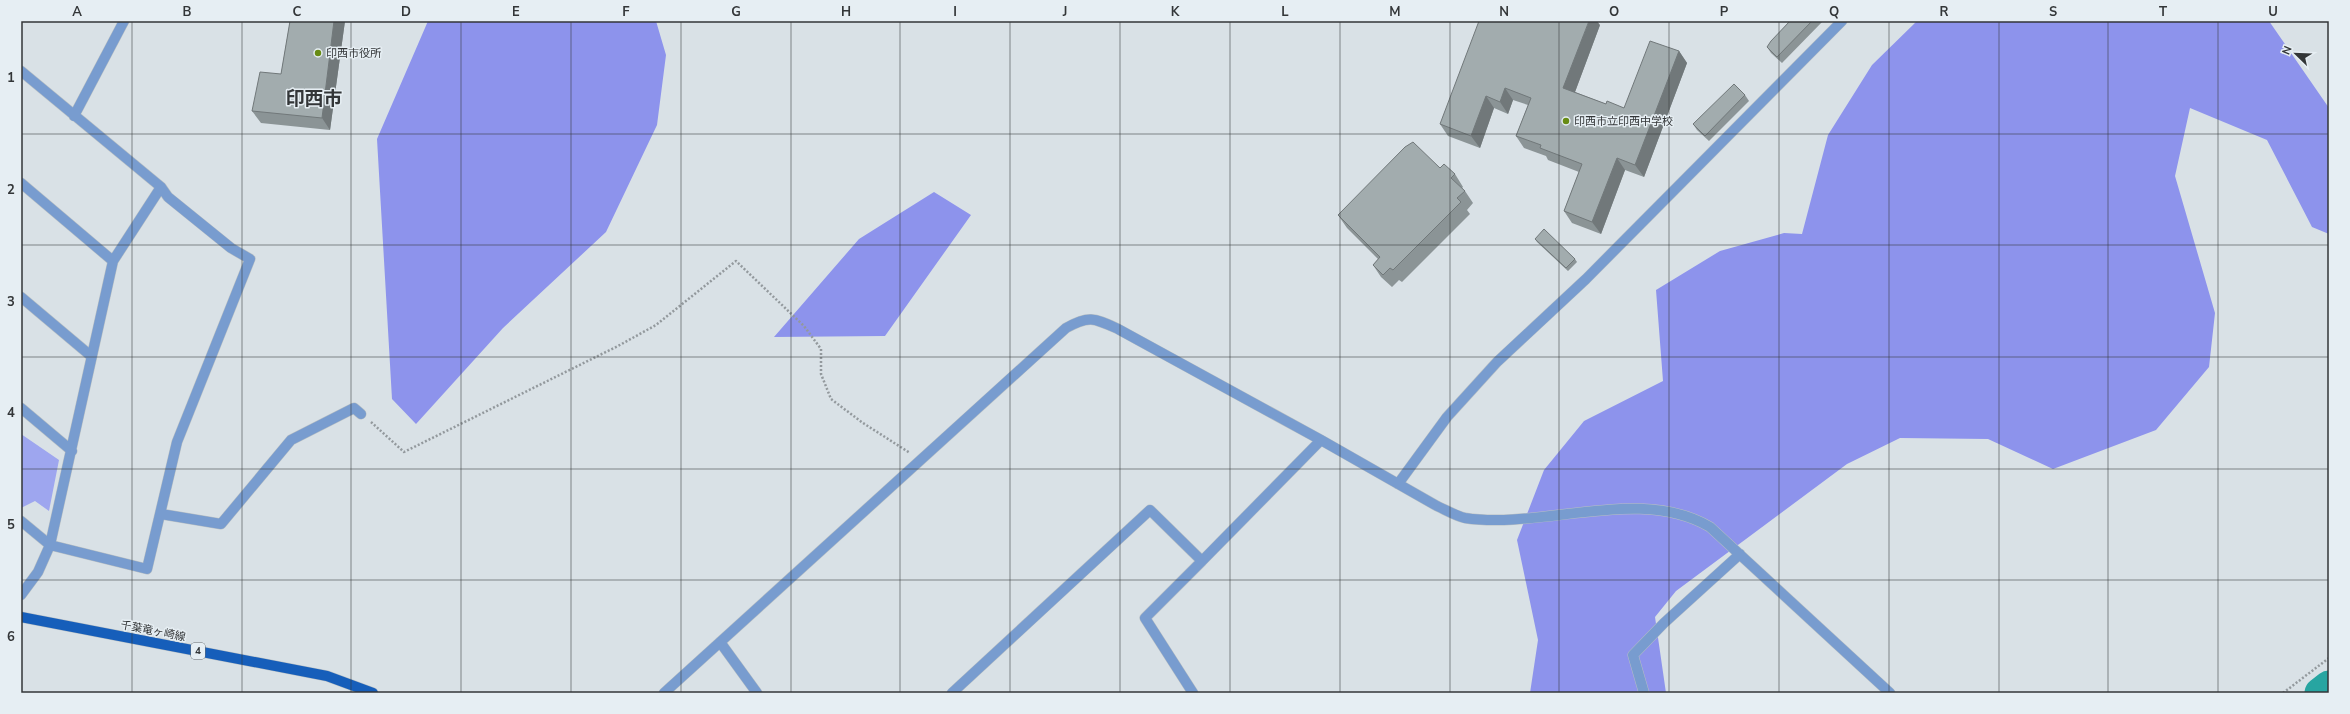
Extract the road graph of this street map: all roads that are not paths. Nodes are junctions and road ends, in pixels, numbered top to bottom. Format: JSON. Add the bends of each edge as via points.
{"nodes":[{"id":1,"x":124,"y":21,"type":"edge"},
{"id":2,"x":1842,"y":21,"type":"edge"},
{"id":3,"x":21,"y":71,"type":"edge"},
{"id":4,"x":74,"y":116,"type":"junction"},
{"id":5,"x":21,"y":183,"type":"edge"},
{"id":6,"x":160,"y":187,"type":"junction"},
{"id":7,"x":113,"y":261,"type":"junction"},
{"id":8,"x":21,"y":297,"type":"edge"},
{"id":9,"x":91,"y":356,"type":"junction"},
{"id":10,"x":21,"y":408,"type":"edge"},
{"id":11,"x":361,"y":414,"type":"road end"},
{"id":12,"x":1321,"y":440,"type":"junction"},
{"id":13,"x":72,"y":451,"type":"junction"},
{"id":14,"x":1398,"y":484,"type":"junction"},
{"id":15,"x":161,"y":514,"type":"junction"},
{"id":16,"x":21,"y":521,"type":"edge"},
{"id":17,"x":50,"y":545,"type":"junction"},
{"id":18,"x":1740,"y":554,"type":"junction"},
{"id":19,"x":1202,"y":561,"type":"junction"},
{"id":20,"x":21,"y":595,"type":"edge"},
{"id":21,"x":21,"y":616,"type":"edge"},
{"id":22,"x":720,"y":642,"type":"junction"},
{"id":23,"x":373,"y":693,"type":"edge"},
{"id":24,"x":664,"y":693,"type":"edge"},
{"id":25,"x":757,"y":693,"type":"edge"},
{"id":26,"x":952,"y":693,"type":"edge"},
{"id":27,"x":1194,"y":693,"type":"edge"},
{"id":28,"x":1644,"y":693,"type":"edge"},
{"id":29,"x":1890,"y":693,"type":"edge"}],
"edges":[{"from":1,"to":4,"type":"street"},
{"from":2,"to":14,"type":"street","via":[[1586,280],[1497,362],[1446,417]]},
{"from":3,"to":4,"type":"street"},
{"from":4,"to":6,"type":"street"},
{"from":5,"to":7,"type":"street"},
{"from":6,"to":7,"type":"street"},
{"from":6,"to":15,"type":"street","via":[[168,197],[231,248],[250,259],[177,442]]},
{"from":7,"to":9,"type":"street"},
{"from":8,"to":9,"type":"street"},
{"from":9,"to":13,"type":"street"},
{"from":10,"to":13,"type":"street"},
{"from":11,"to":15,"type":"street","via":[[354,408],[291,440],[221,524]]},
{"from":12,"to":14,"type":"street"},
{"from":12,"to":19,"type":"street"},
{"from":12,"to":22,"type":"street","via":[[1118,329],[1095,319],[1082,319],[1066,328]]},
{"from":13,"to":17,"type":"street"},
{"from":14,"to":18,"type":"street","via":[[1464,518],[1508,519],[1635,509],[1667,511],[1694,517],[1710,527]]},
{"from":15,"to":17,"type":"street","via":[[147,569]]},
{"from":16,"to":17,"type":"street"},
{"from":17,"to":20,"type":"street","via":[[38,572]]},
{"from":18,"to":28,"type":"street","via":[[1633,655]]},
{"from":18,"to":29,"type":"street"},
{"from":19,"to":26,"type":"street","via":[[1150,510]]},
{"from":19,"to":27,"type":"street","via":[[1145,618]]},
{"from":21,"to":23,"type":"main road","name":"千葉竜ヶ崎線","number":"4","via":[[327,676]]},
{"from":22,"to":24,"type":"street"},
{"from":22,"to":25,"type":"street"}]}
